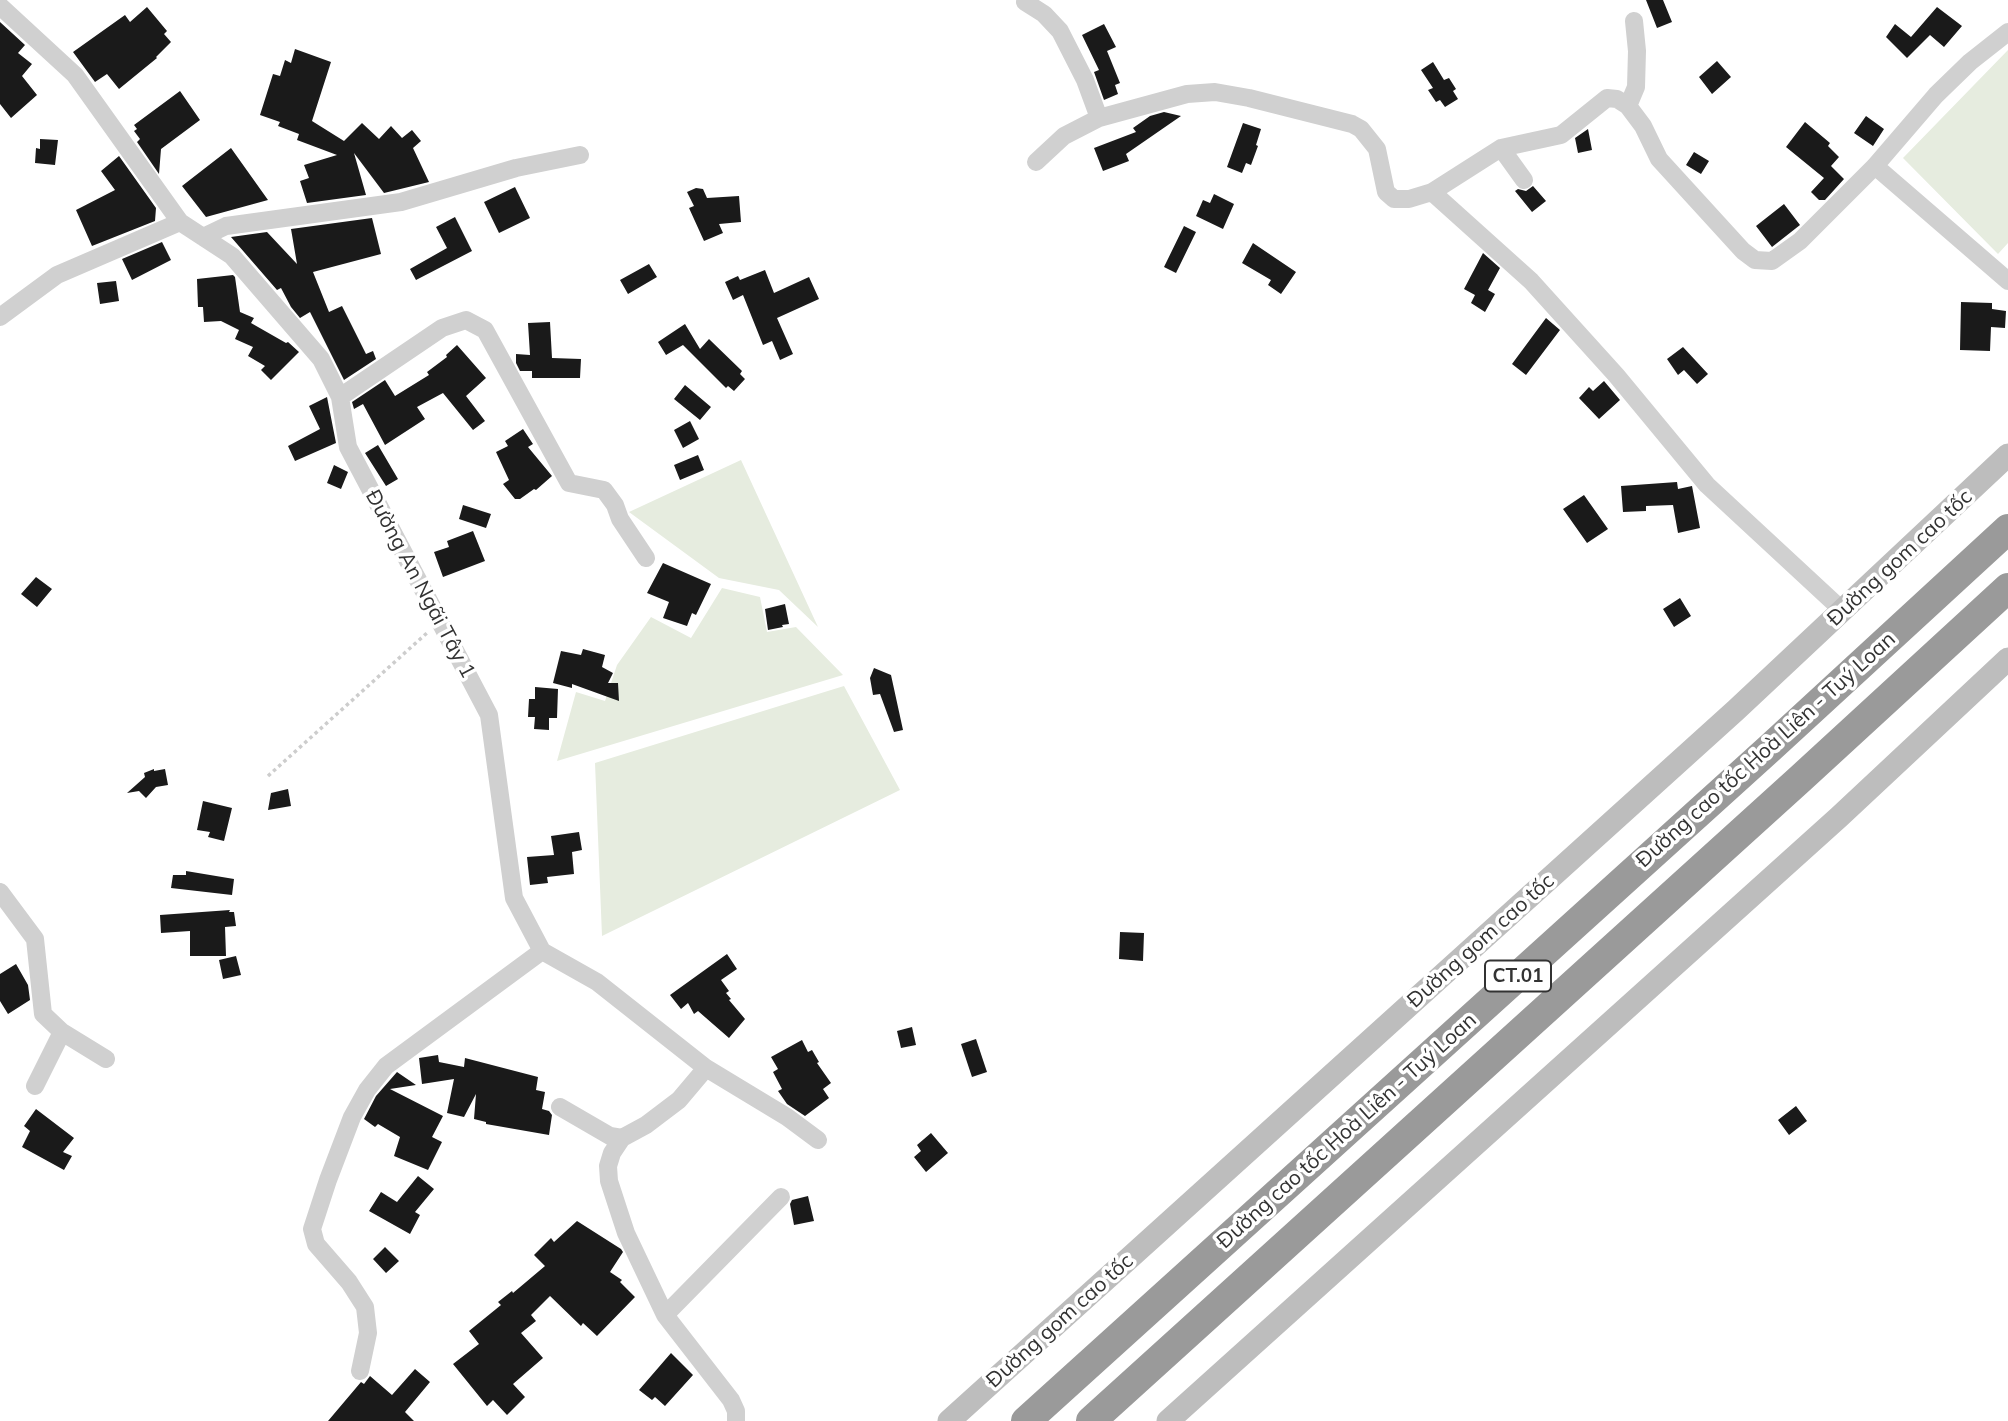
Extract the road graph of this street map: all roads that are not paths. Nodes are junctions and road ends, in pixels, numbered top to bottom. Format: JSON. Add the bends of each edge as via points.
{"nodes":[{"id":1,"x":1025,"y":2,"type":"dead end"},
{"id":2,"x":0,"y":6,"type":"edge"},
{"id":3,"x":1634,"y":21,"type":"dead end"},
{"id":4,"x":2008,"y":32,"type":"edge"},
{"id":5,"x":1628,"y":106,"type":"junction"},
{"id":6,"x":1099,"y":118,"type":"junction"},
{"id":7,"x":1501,"y":148,"type":"junction"},
{"id":8,"x":580,"y":155,"type":"dead end"},
{"id":9,"x":1036,"y":162,"type":"dead end"},
{"id":10,"x":1875,"y":166,"type":"junction"},
{"id":11,"x":1524,"y":180,"type":"dead end"},
{"id":12,"x":1432,"y":192,"type":"junction"},
{"id":13,"x":180,"y":222,"type":"junction"},
{"id":14,"x":203,"y":237,"type":"junction"},
{"id":15,"x":2008,"y":281,"type":"edge"},
{"id":16,"x":0,"y":317,"type":"edge"},
{"id":17,"x":340,"y":397,"type":"junction"},
{"id":18,"x":2008,"y":455,"type":"edge"},
{"id":19,"x":2008,"y":529,"type":"edge"},
{"id":20,"x":646,"y":558,"type":"dead end"},
{"id":21,"x":2008,"y":588,"type":"edge"},
{"id":22,"x":1843,"y":611,"type":"junction"},
{"id":23,"x":2008,"y":659,"type":"edge"},
{"id":24,"x":0,"y":892,"type":"edge"},
{"id":25,"x":542,"y":951,"type":"junction"},
{"id":26,"x":62,"y":1032,"type":"junction"},
{"id":27,"x":106,"y":1059,"type":"dead end"},
{"id":28,"x":706,"y":1068,"type":"junction"},
{"id":29,"x":34,"y":1086,"type":"dead end"},
{"id":30,"x":560,"y":1107,"type":"dead end"},
{"id":31,"x":622,"y":1138,"type":"junction"},
{"id":32,"x":818,"y":1140,"type":"dead end"},
{"id":33,"x":781,"y":1197,"type":"dead end"},
{"id":34,"x":665,"y":1315,"type":"junction"},
{"id":35,"x":360,"y":1371,"type":"dead end"},
{"id":36,"x":736,"y":1421,"type":"edge"},
{"id":37,"x":949,"y":1421,"type":"edge"},
{"id":38,"x":1026,"y":1421,"type":"edge"},
{"id":39,"x":1091,"y":1421,"type":"edge"},
{"id":40,"x":1168,"y":1421,"type":"edge"}],
"edges":[{"from":1,"to":6,"type":"street","via":[[1060,31]]},
{"from":2,"to":13,"type":"street","name":"Đường An Ngãi Tây 1","via":[[75,75]]},
{"from":3,"to":5,"type":"street","via":[[1636,87]]},
{"from":4,"to":10,"type":"street","via":[[1936,95]]},
{"from":5,"to":7,"type":"street","via":[[1607,98],[1561,135]]},
{"from":5,"to":10,"type":"street","via":[[1659,159],[1755,260],[1772,261],[1800,241]]},
{"from":6,"to":9,"type":"street","via":[[1064,136]]},
{"from":6,"to":12,"type":"street","via":[[1187,94],[1215,92],[1249,99],[1352,124],[1377,149],[1386,192],[1394,199]]},
{"from":7,"to":11,"type":"street"},
{"from":7,"to":12,"type":"street"},
{"from":8,"to":14,"type":"street","via":[[516,168],[401,202],[226,226]]},
{"from":10,"to":15,"type":"street"},
{"from":12,"to":22,"type":"street","via":[[1531,281],[1616,374],[1715,494]]},
{"from":13,"to":14,"type":"street","name":"Đường An Ngãi Tây 1"},
{"from":13,"to":16,"type":"street","via":[[57,275]]},
{"from":14,"to":17,"type":"street","name":"Đường An Ngãi Tây 1","via":[[232,256],[321,359]]},
{"from":17,"to":20,"type":"street","via":[[442,328],[466,320],[485,330],[569,483],[604,490]]},
{"from":17,"to":25,"type":"street","name":"Đường An Ngãi Tây 1","via":[[348,447],[489,715],[514,898]]},
{"from":18,"to":22,"type":"main road","name":"Đường gom cao tốc"},
{"from":19,"to":38,"type":"highway","name":"Đường cao tốc Hoà Liên - Tuý Loan","number":"CT.01"},
{"from":21,"to":39,"type":"highway","name":"Đường cao tốc Hoà Liên - Tuý Loan","number":"CT.01"},
{"from":22,"to":37,"type":"main road","name":"Đường gom cao tốc"},
{"from":23,"to":40,"type":"main road"},
{"from":24,"to":26,"type":"street","via":[[35,939],[43,1013]]},
{"from":25,"to":28,"type":"street","via":[[597,982]]},
{"from":25,"to":35,"type":"street","via":[[386,1066],[352,1117],[312,1229],[316,1244],[365,1307],[368,1334]]},
{"from":26,"to":27,"type":"street"},
{"from":26,"to":29,"type":"street"},
{"from":28,"to":31,"type":"street","via":[[679,1100]]},
{"from":28,"to":32,"type":"street"},
{"from":30,"to":31,"type":"street","via":[[610,1136]]},
{"from":31,"to":34,"type":"street","via":[[608,1166],[609,1181],[626,1233]]},
{"from":33,"to":34,"type":"street"},
{"from":34,"to":36,"type":"street","via":[[731,1400]]}]}
